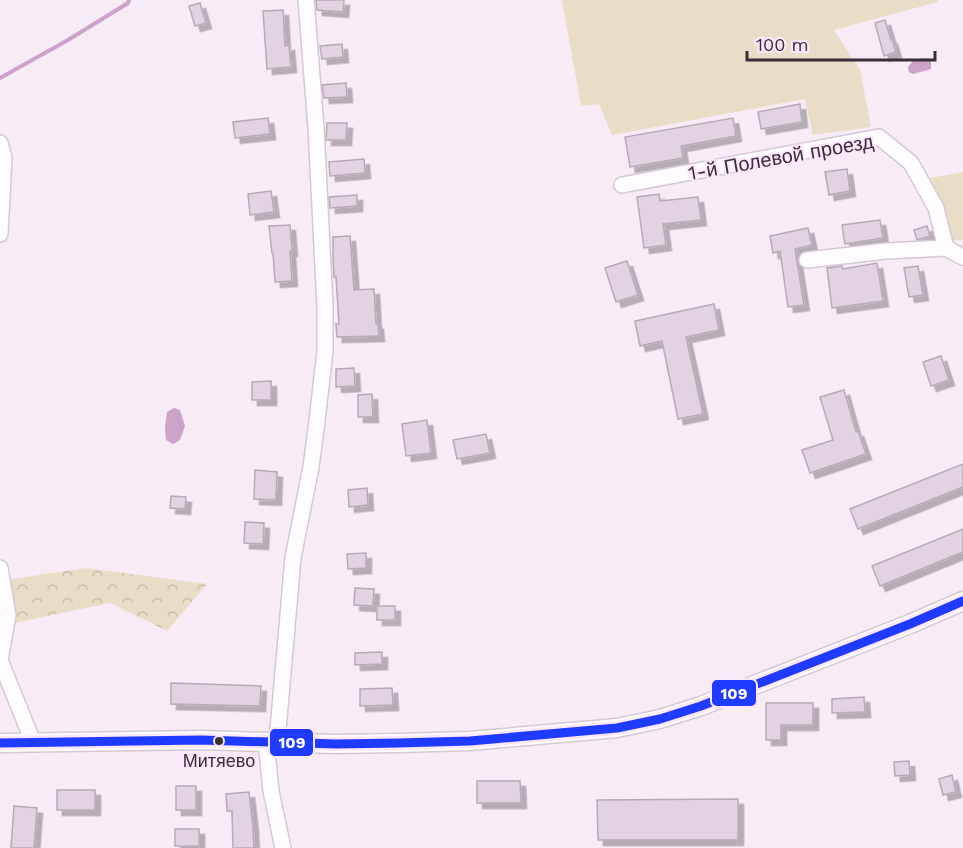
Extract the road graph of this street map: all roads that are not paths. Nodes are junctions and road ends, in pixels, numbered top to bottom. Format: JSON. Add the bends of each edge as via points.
{"nodes":[{"id":1,"x":306,"y":0,"type":"edge"},
{"id":2,"x":0,"y":143,"type":"edge"},
{"id":3,"x":622,"y":184,"type":"dead end"},
{"id":4,"x":0,"y":234,"type":"edge"},
{"id":5,"x":946,"y":248,"type":"junction"},
{"id":6,"x":963,"y":257,"type":"edge"},
{"id":7,"x":807,"y":260,"type":"dead end"},
{"id":8,"x":0,"y":568,"type":"edge"},
{"id":9,"x":963,"y":601,"type":"edge"},
{"id":10,"x":278,"y":741,"type":"junction"},
{"id":11,"x":33,"y":742,"type":"junction"},
{"id":12,"x":0,"y":743,"type":"edge"},
{"id":13,"x":283,"y":848,"type":"edge"}],
"edges":[{"from":1,"to":10,"type":"street","via":[[316,127],[324,351],[312,455],[294,558]]},
{"from":2,"to":4,"type":"street","via":[[4,158]]},
{"from":3,"to":5,"type":"street","name":"1-й Полевой проезд","via":[[879,137],[911,163],[936,208]]},
{"from":5,"to":6,"type":"street"},
{"from":5,"to":7,"type":"street"},
{"from":8,"to":11,"type":"street","via":[[8,615],[0,660]]},
{"from":9,"to":10,"type":"street","via":[[701,706],[631,725],[470,741]]},
{"from":10,"to":11,"type":"street"},
{"from":10,"to":13,"type":"street","via":[[267,751]]},
{"from":11,"to":12,"type":"street"}]}
